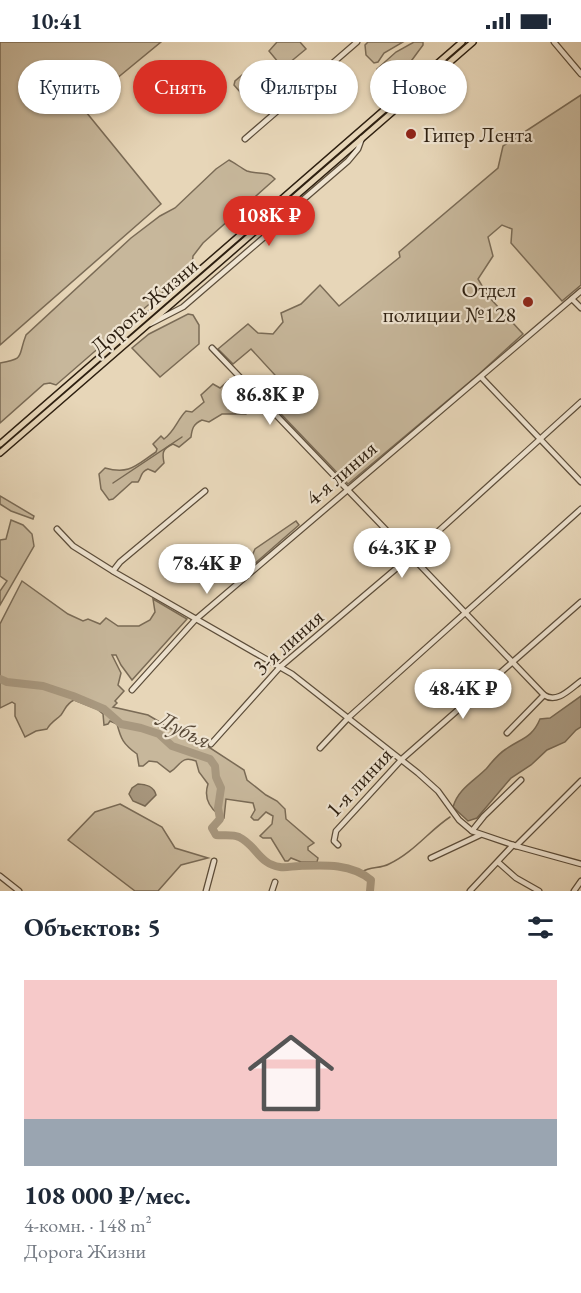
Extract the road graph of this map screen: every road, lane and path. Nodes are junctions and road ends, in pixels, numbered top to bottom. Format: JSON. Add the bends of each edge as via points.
{"nodes":[{"id":1,"x":357,"y":42,"type":"edge"},
{"id":2,"x":462,"y":42,"type":"edge"},
{"id":3,"x":473,"y":42,"type":"edge"},
{"id":4,"x":554,"y":42,"type":"edge"},
{"id":5,"x":581,"y":74,"type":"edge"},
{"id":6,"x":362,"y":138,"type":"junction"},
{"id":7,"x":245,"y":139,"type":"dead end"},
{"id":8,"x":581,"y":291,"type":"edge"},
{"id":9,"x":572,"y":298,"type":"junction"},
{"id":10,"x":581,"y":308,"type":"edge"},
{"id":11,"x":145,"y":327,"type":"junction"},
{"id":12,"x":212,"y":348,"type":"dead end"},
{"id":13,"x":481,"y":377,"type":"junction"},
{"id":14,"x":581,"y":402,"type":"edge"},
{"id":15,"x":541,"y":440,"type":"junction"},
{"id":16,"x":0,"y":444,"type":"edge"},
{"id":17,"x":0,"y":453,"type":"edge"},
{"id":18,"x":581,"y":482,"type":"edge"},
{"id":19,"x":347,"y":489,"type":"junction"},
{"id":20,"x":205,"y":491,"type":"dead end"},
{"id":21,"x":581,"y":509,"type":"edge"},
{"id":22,"x":57,"y":529,"type":"dead end"},
{"id":23,"x":411,"y":556,"type":"junction"},
{"id":24,"x":113,"y":571,"type":"junction"},
{"id":25,"x":581,"y":602,"type":"edge"},
{"id":26,"x":467,"y":613,"type":"junction"},
{"id":27,"x":195,"y":620,"type":"junction"},
{"id":28,"x":513,"y":661,"type":"junction"},
{"id":29,"x":280,"y":667,"type":"junction"},
{"id":30,"x":581,"y":681,"type":"edge"},
{"id":31,"x":132,"y":690,"type":"dead end"},
{"id":32,"x":544,"y":695,"type":"junction"},
{"id":33,"x":349,"y":717,"type":"junction"},
{"id":34,"x":507,"y":733,"type":"dead end"},
{"id":35,"x":211,"y":744,"type":"dead end"},
{"id":36,"x":320,"y":748,"type":"dead end"},
{"id":37,"x":402,"y":759,"type":"junction"},
{"id":38,"x":521,"y":780,"type":"dead end"},
{"id":39,"x":581,"y":781,"type":"edge"},
{"id":40,"x":472,"y":831,"type":"junction"},
{"id":41,"x":480,"y":835,"type":"junction"},
{"id":42,"x":338,"y":845,"type":"dead end"},
{"id":43,"x":515,"y":845,"type":"junction"},
{"id":44,"x":431,"y":858,"type":"dead end"},
{"id":45,"x":214,"y":861,"type":"dead end"},
{"id":46,"x":498,"y":862,"type":"junction"},
{"id":47,"x":581,"y":864,"type":"edge"},
{"id":48,"x":0,"y":876,"type":"edge"},
{"id":49,"x":581,"y":881,"type":"edge"},
{"id":50,"x":275,"y":882,"type":"dead end"},
{"id":51,"x":19,"y":891,"type":"edge"},
{"id":52,"x":206,"y":891,"type":"edge"},
{"id":53,"x":272,"y":891,"type":"edge"},
{"id":54,"x":470,"y":891,"type":"edge"},
{"id":55,"x":539,"y":891,"type":"edge"},
{"id":56,"x":574,"y":891,"type":"edge"}],
"edges":[{"from":1,"to":7,"type":"street"},
{"from":2,"to":16,"type":"main road","name":"Дорога Жизни"},
{"from":3,"to":6,"type":"main road","name":"Дорога Жизни"},
{"from":4,"to":5,"type":"street"},
{"from":6,"to":11,"type":"main road","name":"Дорога Жизни"},
{"from":6,"to":11,"type":"street","via":[[348,161],[183,308]]},
{"from":8,"to":9,"type":"street","name":"4-я линия"},
{"from":9,"to":10,"type":"street"},
{"from":9,"to":13,"type":"street","name":"4-я линия"},
{"from":11,"to":17,"type":"main road","name":"Дорога Жизни"},
{"from":12,"to":19,"type":"street"},
{"from":13,"to":15,"type":"street"},
{"from":13,"to":19,"type":"street","name":"4-я линия"},
{"from":14,"to":15,"type":"street","name":"3-я линия"},
{"from":15,"to":18,"type":"street"},
{"from":15,"to":23,"type":"street","name":"3-я линия"},
{"from":19,"to":23,"type":"street"},
{"from":19,"to":27,"type":"street","name":"4-я линия"},
{"from":20,"to":24,"type":"street"},
{"from":21,"to":26,"type":"street"},
{"from":22,"to":24,"type":"street","via":[[73,546]]},
{"from":23,"to":26,"type":"street"},
{"from":23,"to":29,"type":"street","name":"3-я линия"},
{"from":24,"to":27,"type":"street"},
{"from":25,"to":28,"type":"street","name":"1-я линия"},
{"from":26,"to":28,"type":"street"},
{"from":26,"to":33,"type":"street"},
{"from":27,"to":29,"type":"street"},
{"from":27,"to":31,"type":"street","name":"4-я линия"},
{"from":28,"to":32,"type":"street"},
{"from":28,"to":37,"type":"street","name":"1-я линия"},
{"from":29,"to":33,"type":"street"},
{"from":29,"to":35,"type":"street","name":"3-я линия"},
{"from":30,"to":32,"type":"street","via":[[558,697]]},
{"from":32,"to":34,"type":"street"},
{"from":33,"to":36,"type":"street"},
{"from":33,"to":37,"type":"street"},
{"from":37,"to":40,"type":"street"},
{"from":37,"to":42,"type":"street","name":"1-я линия","via":[[336,831],[334,841]]},
{"from":38,"to":40,"type":"street"},
{"from":39,"to":43,"type":"street"},
{"from":40,"to":41,"type":"street"},
{"from":41,"to":43,"type":"street"},
{"from":41,"to":44,"type":"street"},
{"from":43,"to":46,"type":"street"},
{"from":43,"to":47,"type":"street"},
{"from":45,"to":52,"type":"street"},
{"from":46,"to":54,"type":"street"},
{"from":46,"to":55,"type":"street"},
{"from":48,"to":51,"type":"street"},
{"from":49,"to":56,"type":"street"},
{"from":50,"to":53,"type":"street"}]}
